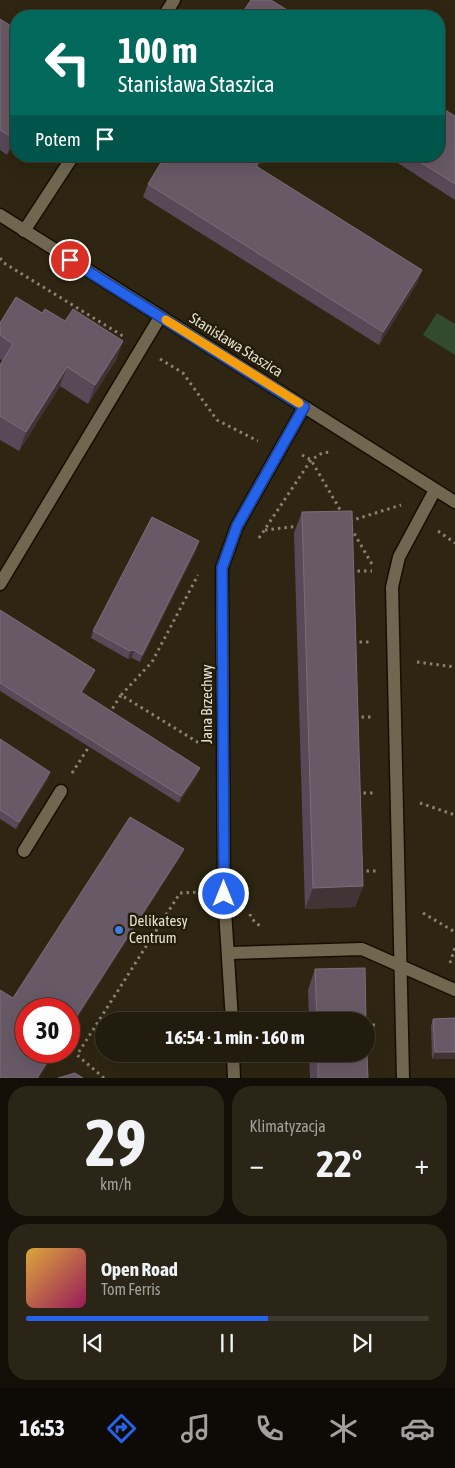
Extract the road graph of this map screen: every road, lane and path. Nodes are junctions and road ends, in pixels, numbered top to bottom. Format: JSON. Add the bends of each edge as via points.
{"nodes":[{"id":1,"x":69,"y":162,"type":"edge"},
{"id":2,"x":0,"y":215,"type":"edge"},
{"id":3,"x":24,"y":231,"type":"junction"},
{"id":4,"x":160,"y":316,"type":"junction"},
{"id":5,"x":304,"y":407,"type":"junction"},
{"id":6,"x":334,"y":452,"type":"dead end"},
{"id":7,"x":435,"y":490,"type":"junction"},
{"id":8,"x":455,"y":502,"type":"edge"},
{"id":9,"x":347,"y":522,"type":"edge"},
{"id":10,"x":301,"y":526,"type":"edge"},
{"id":11,"x":265,"y":530,"type":"junction"},
{"id":12,"x":256,"y":545,"type":"dead end"},
{"id":13,"x":379,"y":562,"type":"dead end"},
{"id":14,"x":345,"y":571,"type":"edge"},
{"id":15,"x":376,"y":571,"type":"junction"},
{"id":16,"x":198,"y":574,"type":"dead end"},
{"id":17,"x":0,"y":584,"type":"edge"},
{"id":18,"x":348,"y":642,"type":"edge"},
{"id":19,"x":378,"y":642,"type":"dead end"},
{"id":20,"x":394,"y":659,"type":"junction"},
{"id":21,"x":455,"y":667,"type":"edge"},
{"id":22,"x":121,"y":695,"type":"dead end"},
{"id":23,"x":350,"y":717,"type":"edge"},
{"id":24,"x":373,"y":718,"type":"dead end"},
{"id":25,"x":61,"y":791,"type":"dead end"},
{"id":26,"x":383,"y":792,"type":"dead end"},
{"id":27,"x":352,"y":793,"type":"edge"},
{"id":28,"x":397,"y":795,"type":"junction"},
{"id":29,"x":455,"y":815,"type":"edge"},
{"id":30,"x":24,"y":851,"type":"dead end"},
{"id":31,"x":378,"y":871,"type":"dead end"},
{"id":32,"x":354,"y":872,"type":"edge"},
{"id":33,"x":205,"y":883,"type":"dead end"},
{"id":34,"x":228,"y":953,"type":"junction"},
{"id":35,"x":400,"y":965,"type":"junction"},
{"id":36,"x":455,"y":990,"type":"edge"},
{"id":37,"x":231,"y":1012,"type":"edge"},
{"id":38,"x":233,"y":1062,"type":"edge"},
{"id":39,"x":104,"y":1078,"type":"edge"},
{"id":40,"x":234,"y":1078,"type":"edge"},
{"id":41,"x":403,"y":1078,"type":"edge"}],
"edges":[{"from":1,"to":3,"type":"street"},
{"from":2,"to":3,"type":"street","name":"Stanisława Staszica"},
{"from":3,"to":4,"type":"street","name":"Stanisława Staszica"},
{"from":4,"to":5,"type":"street","name":"Stanisława Staszica"},
{"from":4,"to":17,"type":"street"},
{"from":5,"to":7,"type":"street","name":"Stanisława Staszica"},
{"from":5,"to":34,"type":"street","name":"Jana Brzechwy","via":[[237,526],[222,568],[224,894]]},
{"from":6,"to":11,"type":"path","via":[[322,453],[310,460]]},
{"from":7,"to":8,"type":"street","name":"Stanisława Staszica"},
{"from":7,"to":20,"type":"street","via":[[399,557],[392,587]]},
{"from":9,"to":15,"type":"path"},
{"from":10,"to":11,"type":"path"},
{"from":11,"to":12,"type":"path"},
{"from":13,"to":15,"type":"path"},
{"from":14,"to":15,"type":"path"},
{"from":16,"to":22,"type":"path","via":[[152,662]]},
{"from":18,"to":19,"type":"path"},
{"from":20,"to":21,"type":"path"},
{"from":20,"to":28,"type":"street"},
{"from":23,"to":24,"type":"path"},
{"from":25,"to":30,"type":"street"},
{"from":26,"to":27,"type":"path"},
{"from":28,"to":29,"type":"path"},
{"from":28,"to":35,"type":"street"},
{"from":31,"to":32,"type":"path"},
{"from":33,"to":39,"type":"path","via":[[205,892],[180,893],[77,1055]]},
{"from":34,"to":35,"type":"street","via":[[351,948],[362,949]]},
{"from":34,"to":37,"type":"street","name":"Jana Brzechwy"},
{"from":35,"to":36,"type":"street"},
{"from":35,"to":41,"type":"street"},
{"from":38,"to":40,"type":"street"}]}
